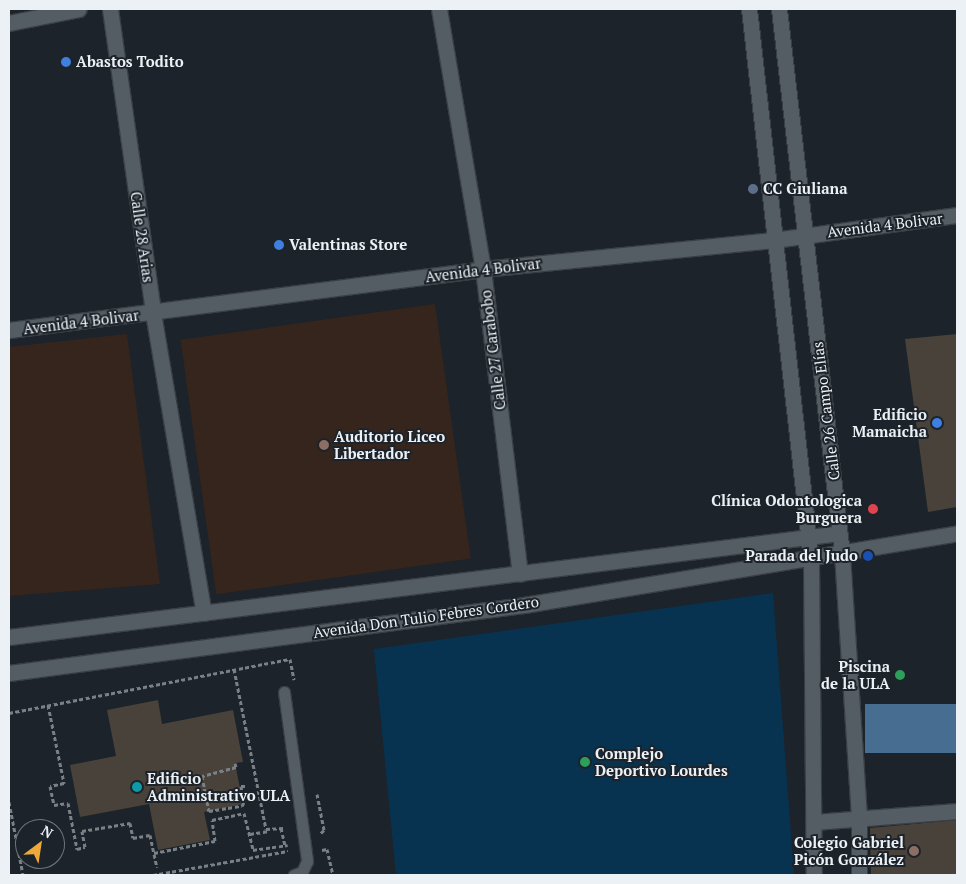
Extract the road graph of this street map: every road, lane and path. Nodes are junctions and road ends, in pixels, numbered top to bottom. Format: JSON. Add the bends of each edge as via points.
{"nodes":[{"id":1,"x":79,"y":9,"type":"edge"},
{"id":2,"x":110,"y":9,"type":"edge"},
{"id":3,"x":439,"y":9,"type":"edge"},
{"id":4,"x":748,"y":9,"type":"edge"},
{"id":5,"x":779,"y":9,"type":"edge"},
{"id":6,"x":9,"y":23,"type":"edge"},
{"id":7,"x":957,"y":215,"type":"edge"},
{"id":8,"x":805,"y":235,"type":"junction"},
{"id":9,"x":774,"y":240,"type":"junction"},
{"id":10,"x":484,"y":269,"type":"junction"},
{"id":11,"x":153,"y":313,"type":"junction"},
{"id":12,"x":9,"y":330,"type":"edge"},
{"id":13,"x":840,"y":533,"type":"junction"},
{"id":14,"x":957,"y":534,"type":"edge"},
{"id":15,"x":808,"y":538,"type":"junction"},
{"id":16,"x":842,"y":554,"type":"junction"},
{"id":17,"x":811,"y":560,"type":"junction"},
{"id":18,"x":520,"y":574,"type":"junction"},
{"id":19,"x":204,"y":613,"type":"junction"},
{"id":20,"x":9,"y":638,"type":"edge"},
{"id":21,"x":234,"y":669,"type":"junction"},
{"id":22,"x":9,"y":672,"type":"edge"},
{"id":23,"x":296,"y":687,"type":"dead end"},
{"id":24,"x":284,"y":692,"type":"dead end"},
{"id":25,"x":48,"y":704,"type":"junction"},
{"id":26,"x":9,"y":713,"type":"edge"},
{"id":27,"x":235,"y":763,"type":"dead end"},
{"id":28,"x":245,"y":786,"type":"dead end"},
{"id":29,"x":316,"y":791,"type":"dead end"},
{"id":30,"x":9,"y":802,"type":"edge"},
{"id":31,"x":957,"y":811,"type":"edge"},
{"id":32,"x":859,"y":820,"type":"junction"},
{"id":33,"x":815,"y":822,"type":"junction"},
{"id":34,"x":282,"y":828,"type":"junction"},
{"id":35,"x":250,"y":834,"type":"junction"},
{"id":36,"x":316,"y":835,"type":"dead end"},
{"id":37,"x":284,"y":845,"type":"junction"},
{"id":38,"x":315,"y":851,"type":"dead end"},
{"id":39,"x":154,"y":852,"type":"junction"},
{"id":40,"x":157,"y":867,"type":"dead end"},
{"id":41,"x":23,"y":875,"type":"edge"},
{"id":42,"x":153,"y":875,"type":"edge"},
{"id":43,"x":294,"y":875,"type":"edge"},
{"id":44,"x":333,"y":875,"type":"edge"},
{"id":45,"x":814,"y":875,"type":"edge"},
{"id":46,"x":859,"y":875,"type":"edge"}],
"edges":[{"from":1,"to":6,"type":"street"},
{"from":2,"to":11,"type":"street","name":"Calle 28 Arias"},
{"from":3,"to":10,"type":"street","name":"Calle 27 Carabobo"},
{"from":4,"to":9,"type":"street","name":"Calle 26 Campo Elías"},
{"from":5,"to":8,"type":"street","name":"Calle 26 Campo Elías"},
{"from":7,"to":8,"type":"street","name":"Avenida 4 Bolivar"},
{"from":8,"to":9,"type":"street","name":"Avenida 4 Bolivar"},
{"from":8,"to":13,"type":"street","name":"Calle 26 Campo Elías"},
{"from":9,"to":10,"type":"street","name":"Avenida 4 Bolivar"},
{"from":9,"to":15,"type":"street","name":"Calle 26 Campo Elías"},
{"from":10,"to":11,"type":"street","name":"Avenida 4 Bolivar"},
{"from":10,"to":18,"type":"street","name":"Calle 27 Carabobo"},
{"from":11,"to":12,"type":"street","name":"Avenida 4 Bolivar"},
{"from":11,"to":19,"type":"street","name":"Calle 28 Arias"},
{"from":13,"to":15,"type":"street","name":"Avenida Don Tulio Febres Cordero"},
{"from":13,"to":16,"type":"street","name":"Calle 26 Campo Elías"},
{"from":14,"to":16,"type":"street","name":"Avenida Don Tulio Febres Cordero"},
{"from":15,"to":17,"type":"street","name":"Calle 26 Campo Elías"},
{"from":15,"to":18,"type":"street","name":"Avenida Don Tulio Febres Cordero"},
{"from":16,"to":17,"type":"street","name":"Avenida Don Tulio Febres Cordero"},
{"from":16,"to":32,"type":"street","name":"Calle 26 Campo Elías"},
{"from":17,"to":22,"type":"street","name":"Avenida Don Tulio Febres Cordero","via":[[524,605]]},
{"from":17,"to":33,"type":"street","name":"Calle 26 Campo Elías"},
{"from":18,"to":19,"type":"street","name":"Avenida Don Tulio Febres Cordero"},
{"from":19,"to":20,"type":"street","name":"Avenida Don Tulio Febres Cordero"},
{"from":21,"to":23,"type":"path","via":[[290,659]]},
{"from":21,"to":25,"type":"path"},
{"from":21,"to":34,"type":"path","via":[[266,829],[284,826]]},
{"from":24,"to":43,"type":"lane","via":[[307,861],[302,872]]},
{"from":25,"to":26,"type":"path"},
{"from":25,"to":39,"type":"path","via":[[64,783],[50,786],[54,805],[68,803],[77,849],[85,847],[82,831],[130,823],[133,838],[150,835]]},
{"from":27,"to":28,"type":"path","via":[[236,767],[202,776],[209,811],[242,806],[241,786]]},
{"from":29,"to":36,"type":"path","via":[[324,831]]},
{"from":30,"to":41,"type":"path"},
{"from":31,"to":32,"type":"street"},
{"from":32,"to":33,"type":"street"},
{"from":32,"to":46,"type":"street","name":"Calle 26 Campo Elías"},
{"from":33,"to":45,"type":"street","name":"Calle 26 Campo Elías"},
{"from":34,"to":35,"type":"path"},
{"from":34,"to":37,"type":"path"},
{"from":35,"to":37,"type":"path","via":[[253,850]]},
{"from":35,"to":39,"type":"path","via":[[244,813],[212,820],[215,841]]},
{"from":37,"to":42,"type":"path","via":[[288,844],[289,849],[285,853]]},
{"from":38,"to":44,"type":"path","via":[[327,849]]},
{"from":39,"to":40,"type":"path"}]}
